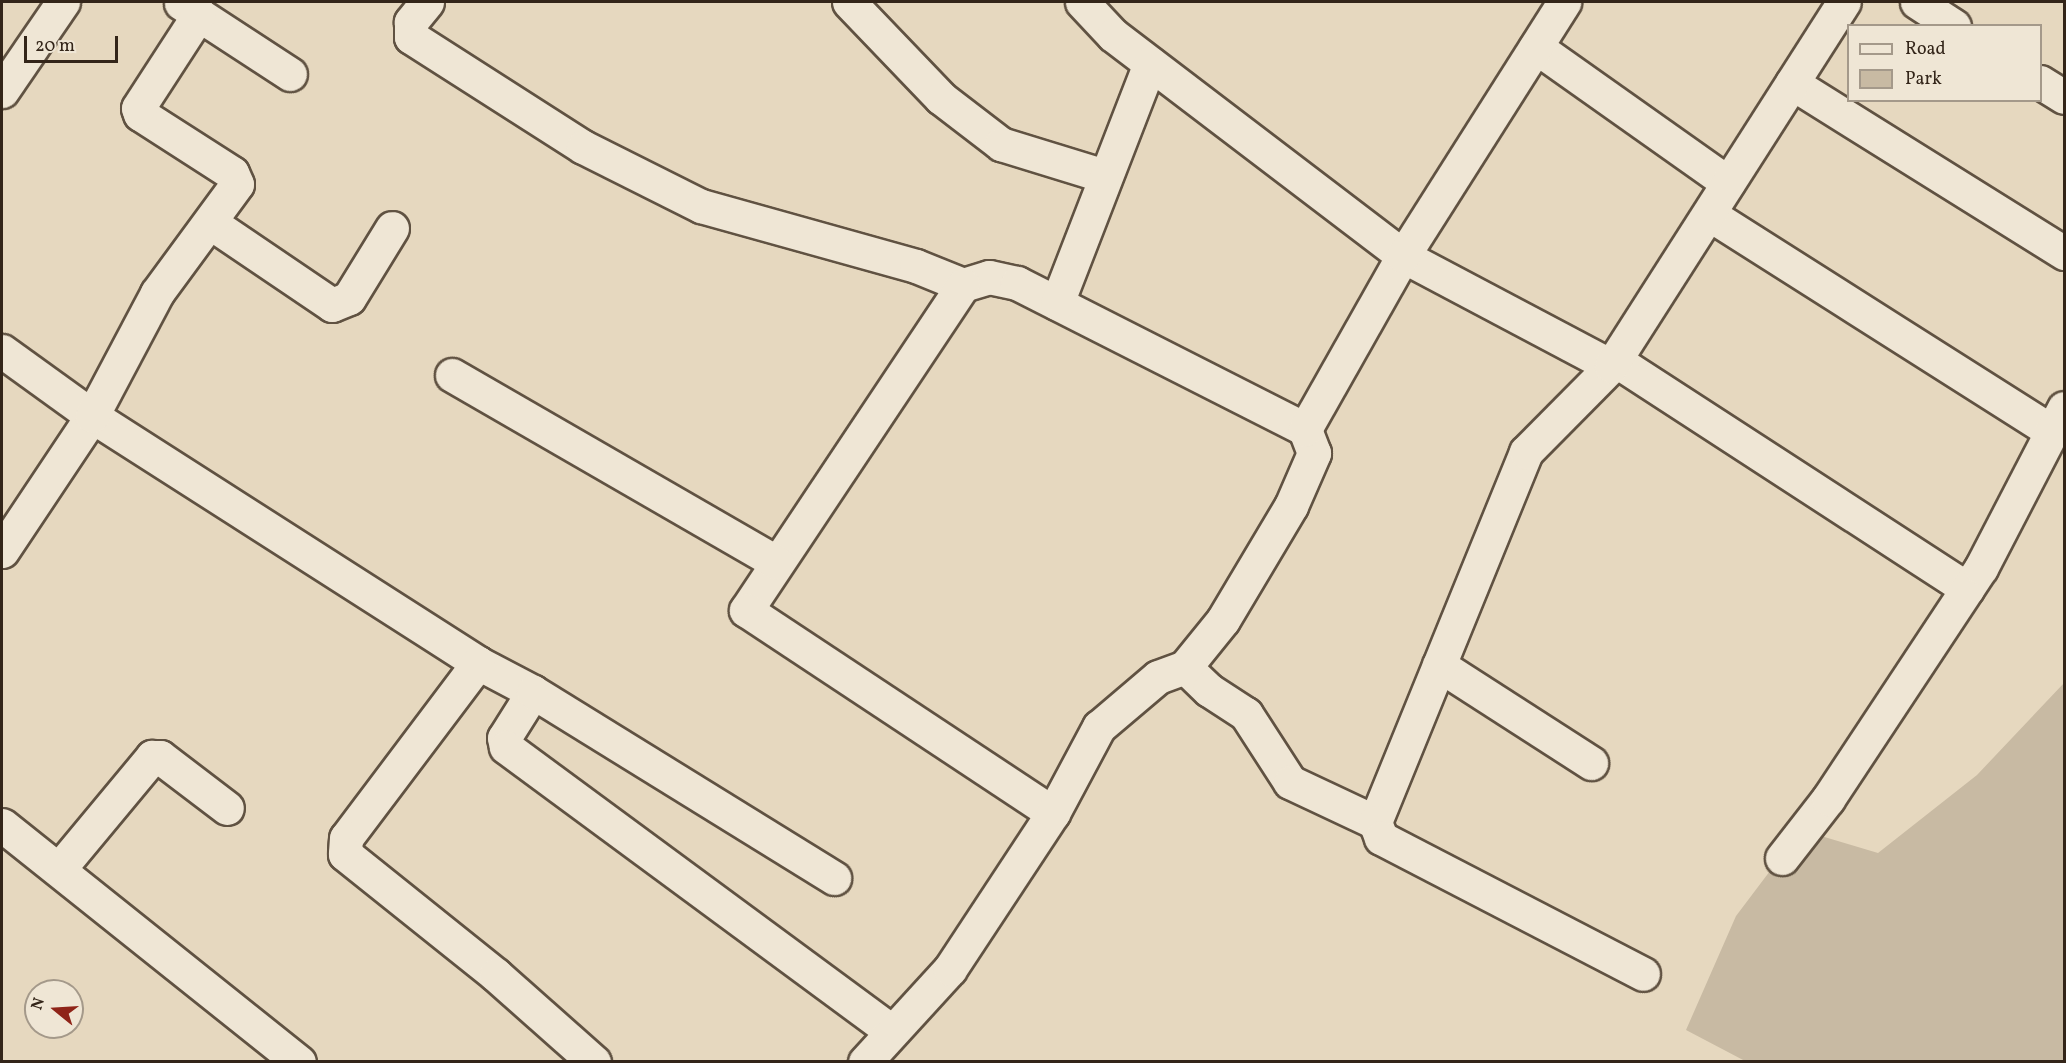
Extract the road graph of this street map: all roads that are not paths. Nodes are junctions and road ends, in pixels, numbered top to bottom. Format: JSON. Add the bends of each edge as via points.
{"nodes":[{"id":1,"x":63,"y":2,"type":"edge"},
{"id":2,"x":427,"y":2,"type":"edge"},
{"id":3,"x":849,"y":2,"type":"edge"},
{"id":4,"x":1082,"y":2,"type":"edge"},
{"id":5,"x":1564,"y":2,"type":"edge"},
{"id":6,"x":1844,"y":2,"type":"edge"},
{"id":7,"x":1917,"y":2,"type":"edge"},
{"id":8,"x":190,"y":8,"type":"edge"},
{"id":9,"x":1951,"y":24,"type":"edge"},
{"id":10,"x":1536,"y":47,"type":"junction"},
{"id":11,"x":1150,"y":63,"type":"junction"},
{"id":12,"x":290,"y":74,"type":"dead end"},
{"id":13,"x":1792,"y":83,"type":"junction"},
{"id":14,"x":2042,"y":83,"type":"edge"},
{"id":15,"x":2,"y":91,"type":"edge"},
{"id":16,"x":2064,"y":98,"type":"edge"},
{"id":17,"x":1105,"y":176,"type":"junction"},
{"id":18,"x":1728,"y":183,"type":"junction"},
{"id":19,"x":1709,"y":214,"type":"junction"},
{"id":20,"x":211,"y":223,"type":"junction"},
{"id":21,"x":392,"y":228,"type":"dead end"},
{"id":22,"x":2064,"y":253,"type":"edge"},
{"id":23,"x":1403,"y":256,"type":"junction"},
{"id":24,"x":963,"y":285,"type":"junction"},
{"id":25,"x":1057,"y":303,"type":"junction"},
{"id":26,"x":2,"y":351,"type":"edge"},
{"id":27,"x":1613,"y":363,"type":"junction"},
{"id":28,"x":452,"y":375,"type":"dead end"},
{"id":29,"x":92,"y":416,"type":"junction"},
{"id":30,"x":2058,"y":420,"type":"edge"},
{"id":31,"x":1305,"y":429,"type":"junction"},
{"id":32,"x":2,"y":551,"type":"edge"},
{"id":33,"x":777,"y":563,"type":"junction"},
{"id":34,"x":1967,"y":589,"type":"junction"},
{"id":35,"x":478,"y":663,"type":"junction"},
{"id":36,"x":1439,"y":665,"type":"junction"},
{"id":37,"x":1185,"y":667,"type":"junction"},
{"id":38,"x":533,"y":692,"type":"junction"},
{"id":39,"x":1591,"y":763,"type":"dead end"},
{"id":40,"x":227,"y":808,"type":"dead end"},
{"id":41,"x":1053,"y":813,"type":"junction"},
{"id":42,"x":1375,"y":822,"type":"junction"},
{"id":43,"x":2,"y":825,"type":"edge"},
{"id":44,"x":1782,"y":858,"type":"dead end"},
{"id":45,"x":59,"y":869,"type":"junction"},
{"id":46,"x":834,"y":878,"type":"dead end"},
{"id":47,"x":1643,"y":974,"type":"dead end"},
{"id":48,"x":890,"y":1030,"type":"junction"},
{"id":49,"x":299,"y":1062,"type":"edge"},
{"id":50,"x":594,"y":1062,"type":"edge"},
{"id":51,"x":865,"y":1062,"type":"edge"}],
"edges":[{"from":1,"to":15,"type":"street"},
{"from":2,"to":24,"type":"street","via":[[411,22],[411,37],[583,147],[701,206],[915,266]]},
{"from":3,"to":17,"type":"street","via":[[941,98],[1001,144]]},
{"from":4,"to":11,"type":"street","via":[[1113,35]]},
{"from":5,"to":10,"type":"street"},
{"from":6,"to":13,"type":"street"},
{"from":7,"to":9,"type":"street"},
{"from":8,"to":12,"type":"street"},
{"from":8,"to":20,"type":"street","via":[[138,108],[140,114],[236,177],[237,184]]},
{"from":10,"to":18,"type":"street"},
{"from":10,"to":23,"type":"street"},
{"from":11,"to":17,"type":"street"},
{"from":11,"to":23,"type":"street"},
{"from":13,"to":18,"type":"street"},
{"from":13,"to":22,"type":"street"},
{"from":14,"to":16,"type":"street"},
{"from":17,"to":25,"type":"street"},
{"from":18,"to":19,"type":"street"},
{"from":19,"to":27,"type":"street"},
{"from":19,"to":30,"type":"street"},
{"from":20,"to":21,"type":"street","via":[[332,305],[349,298]]},
{"from":20,"to":29,"type":"street","via":[[157,293]]},
{"from":23,"to":27,"type":"street"},
{"from":23,"to":31,"type":"street"},
{"from":24,"to":25,"type":"street","via":[[989,277],[1017,283]]},
{"from":24,"to":33,"type":"street"},
{"from":25,"to":31,"type":"street"},
{"from":26,"to":29,"type":"street"},
{"from":27,"to":34,"type":"street"},
{"from":27,"to":36,"type":"street","via":[[1526,452]]},
{"from":28,"to":33,"type":"street"},
{"from":29,"to":32,"type":"street"},
{"from":29,"to":35,"type":"street"},
{"from":30,"to":34,"type":"street"},
{"from":31,"to":37,"type":"street","via":[[1314,453],[1291,506],[1223,620]]},
{"from":33,"to":41,"type":"street","via":[[746,610]]},
{"from":34,"to":44,"type":"street","via":[[1828,799]]},
{"from":35,"to":38,"type":"street"},
{"from":35,"to":50,"type":"street","via":[[346,838],[345,854],[496,975]]},
{"from":36,"to":39,"type":"street"},
{"from":36,"to":42,"type":"street"},
{"from":37,"to":41,"type":"street","via":[[1158,677],[1099,727]]},
{"from":37,"to":42,"type":"street","via":[[1209,690],[1246,714],[1290,782]]},
{"from":38,"to":46,"type":"street"},
{"from":38,"to":48,"type":"street","via":[[504,738],[506,747]]},
{"from":40,"to":45,"type":"street","via":[[156,756]]},
{"from":41,"to":48,"type":"street","via":[[950,969]]},
{"from":42,"to":47,"type":"street","via":[[1381,838]]},
{"from":43,"to":45,"type":"street"},
{"from":45,"to":49,"type":"street"},
{"from":48,"to":51,"type":"street"}]}
